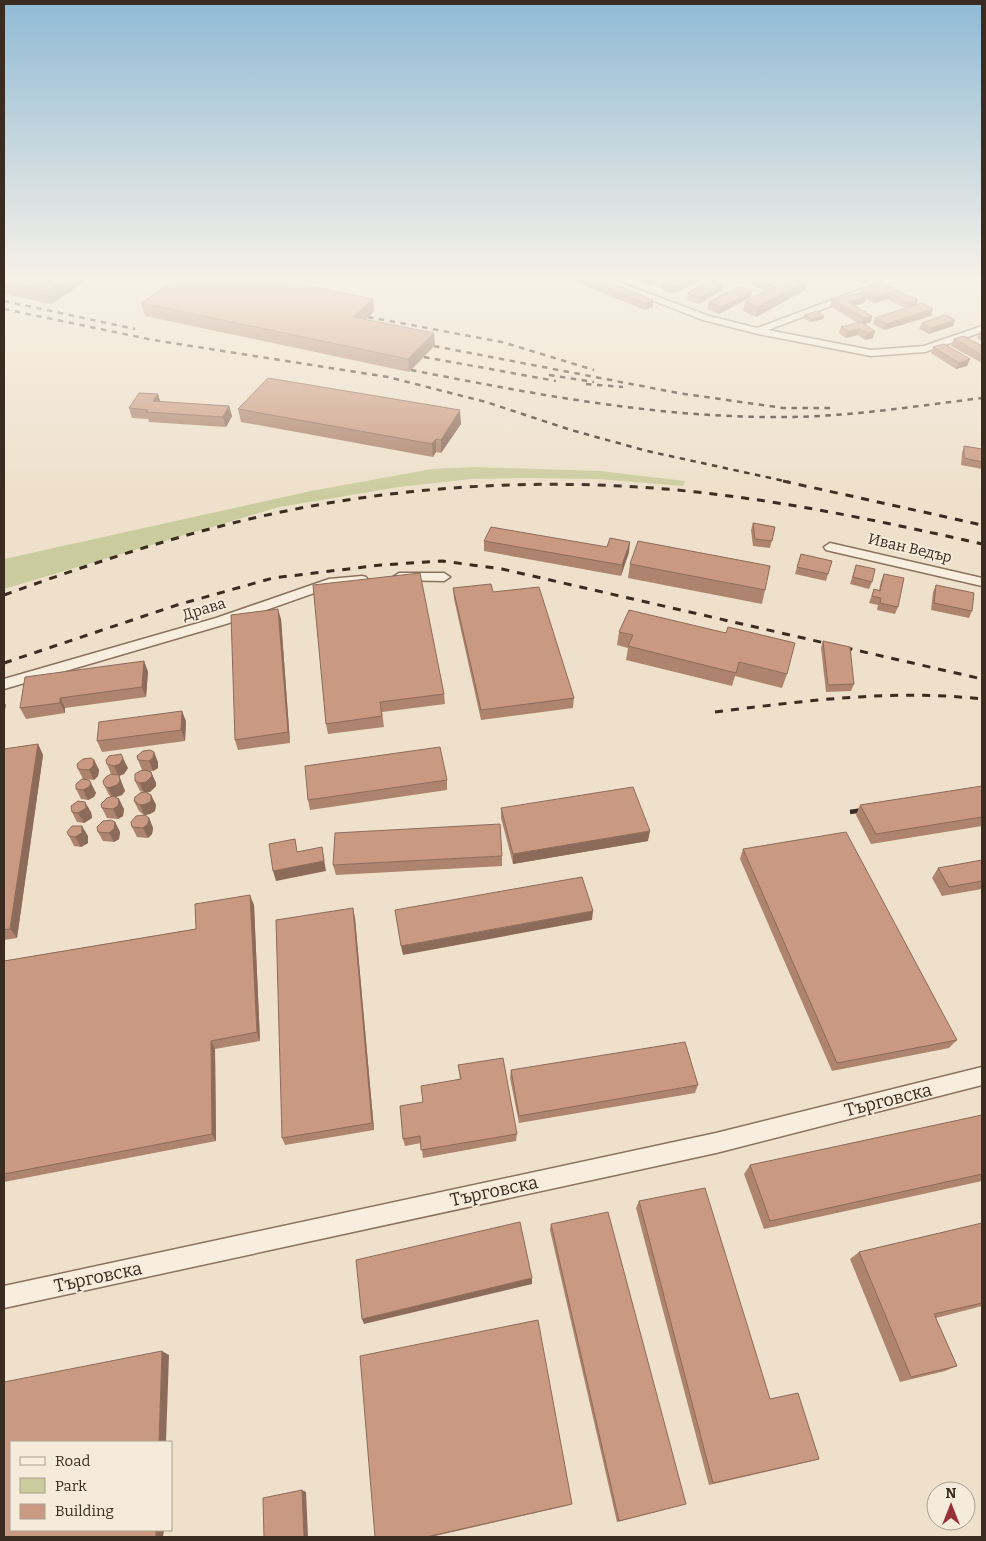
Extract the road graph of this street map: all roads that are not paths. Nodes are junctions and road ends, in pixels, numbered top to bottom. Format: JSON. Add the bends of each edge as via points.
{"nodes":[{"id":1,"x":865,"y":352,"type":"edge"},
{"id":2,"x":886,"y":352,"type":"edge"},
{"id":3,"x":830,"y":547,"type":"dead end"},
{"id":4,"x":444,"y":577,"type":"dead end"},
{"id":5,"x":982,"y":582,"type":"edge"},
{"id":6,"x":4,"y":684,"type":"edge"},
{"id":7,"x":982,"y":1076,"type":"edge"},
{"id":8,"x":4,"y":1297,"type":"edge"}],
"edges":[{"from":1,"to":2,"type":"street"},
{"from":3,"to":5,"type":"street","name":"Иван Ведър"},
{"from":4,"to":6,"type":"street","name":"Драва","via":[[333,582],[221,621]]},
{"from":7,"to":8,"type":"street","name":"Търговска","via":[[716,1143]]}]}
